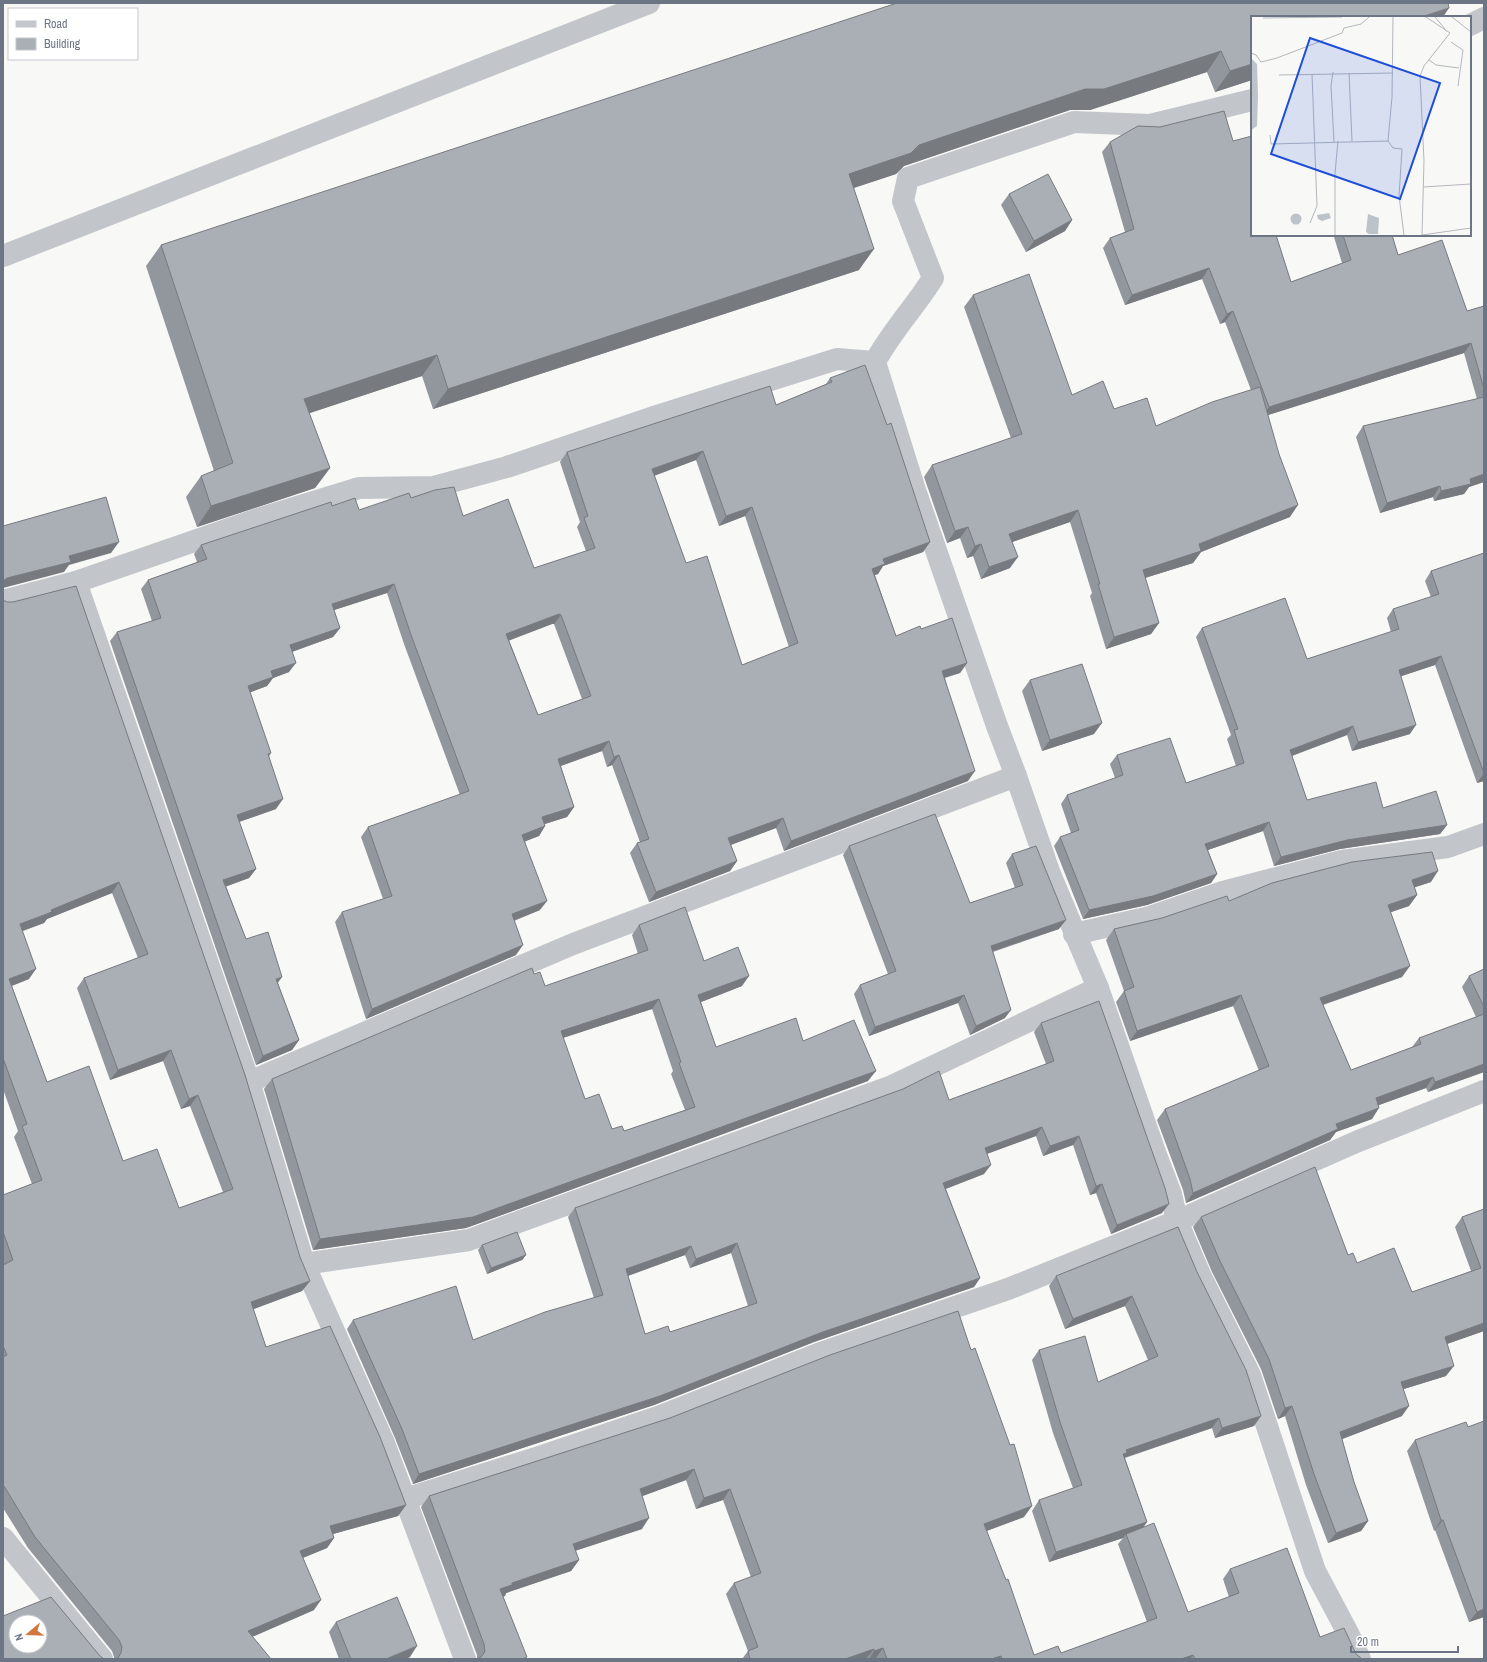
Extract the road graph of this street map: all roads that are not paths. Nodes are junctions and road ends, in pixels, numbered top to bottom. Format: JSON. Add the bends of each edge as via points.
{"nodes":[{"id":1,"x":649,"y":3,"type":"edge"},
{"id":2,"x":1484,"y":18,"type":"edge"},
{"id":3,"x":1471,"y":24,"type":"edge"},
{"id":4,"x":1251,"y":100,"type":"edge"},
{"id":5,"x":3,"y":256,"type":"edge"},
{"id":6,"x":875,"y":362,"type":"junction"},
{"id":7,"x":76,"y":582,"type":"junction"},
{"id":8,"x":3,"y":601,"type":"edge"},
{"id":9,"x":1016,"y":776,"type":"junction"},
{"id":10,"x":1484,"y":834,"type":"edge"},
{"id":11,"x":1074,"y":934,"type":"junction"},
{"id":12,"x":1098,"y":988,"type":"junction"},
{"id":13,"x":249,"y":1082,"type":"junction"},
{"id":14,"x":1484,"y":1091,"type":"edge"},
{"id":15,"x":1178,"y":1221,"type":"junction"},
{"id":16,"x":304,"y":1264,"type":"junction"},
{"id":17,"x":405,"y":1499,"type":"junction"},
{"id":18,"x":3,"y":1538,"type":"edge"},
{"id":19,"x":102,"y":1659,"type":"edge"},
{"id":20,"x":465,"y":1659,"type":"edge"},
{"id":21,"x":1360,"y":1659,"type":"edge"}],
"edges":[{"from":1,"to":5,"type":"street"},
{"from":2,"to":3,"type":"street"},
{"from":4,"to":6,"type":"street","via":[[1150,125],[1074,122],[908,178],[903,201],[933,278],[918,302],[884,345]]},
{"from":6,"to":7,"type":"street","via":[[837,359],[507,467],[433,487],[359,488],[258,519]]},
{"from":6,"to":9,"type":"street","via":[[914,487],[996,726]]},
{"from":7,"to":8,"type":"street"},
{"from":7,"to":13,"type":"street"},
{"from":9,"to":11,"type":"street"},
{"from":9,"to":13,"type":"street","via":[[573,944]]},
{"from":10,"to":11,"type":"street","via":[[1448,846],[1342,861],[1223,892],[1150,917]]},
{"from":11,"to":12,"type":"street"},
{"from":12,"to":15,"type":"street","via":[[1171,1194]]},
{"from":12,"to":16,"type":"street","via":[[892,1086],[469,1240]]},
{"from":13,"to":16,"type":"street"},
{"from":14,"to":15,"type":"street","via":[[1356,1142]]},
{"from":15,"to":17,"type":"street","via":[[1008,1289],[818,1354],[658,1417]]},
{"from":15,"to":21,"type":"street","via":[[1201,1277],[1250,1375],[1315,1571]]},
{"from":16,"to":17,"type":"street","via":[[384,1442]]},
{"from":17,"to":20,"type":"street"},
{"from":18,"to":19,"type":"street"}]}
